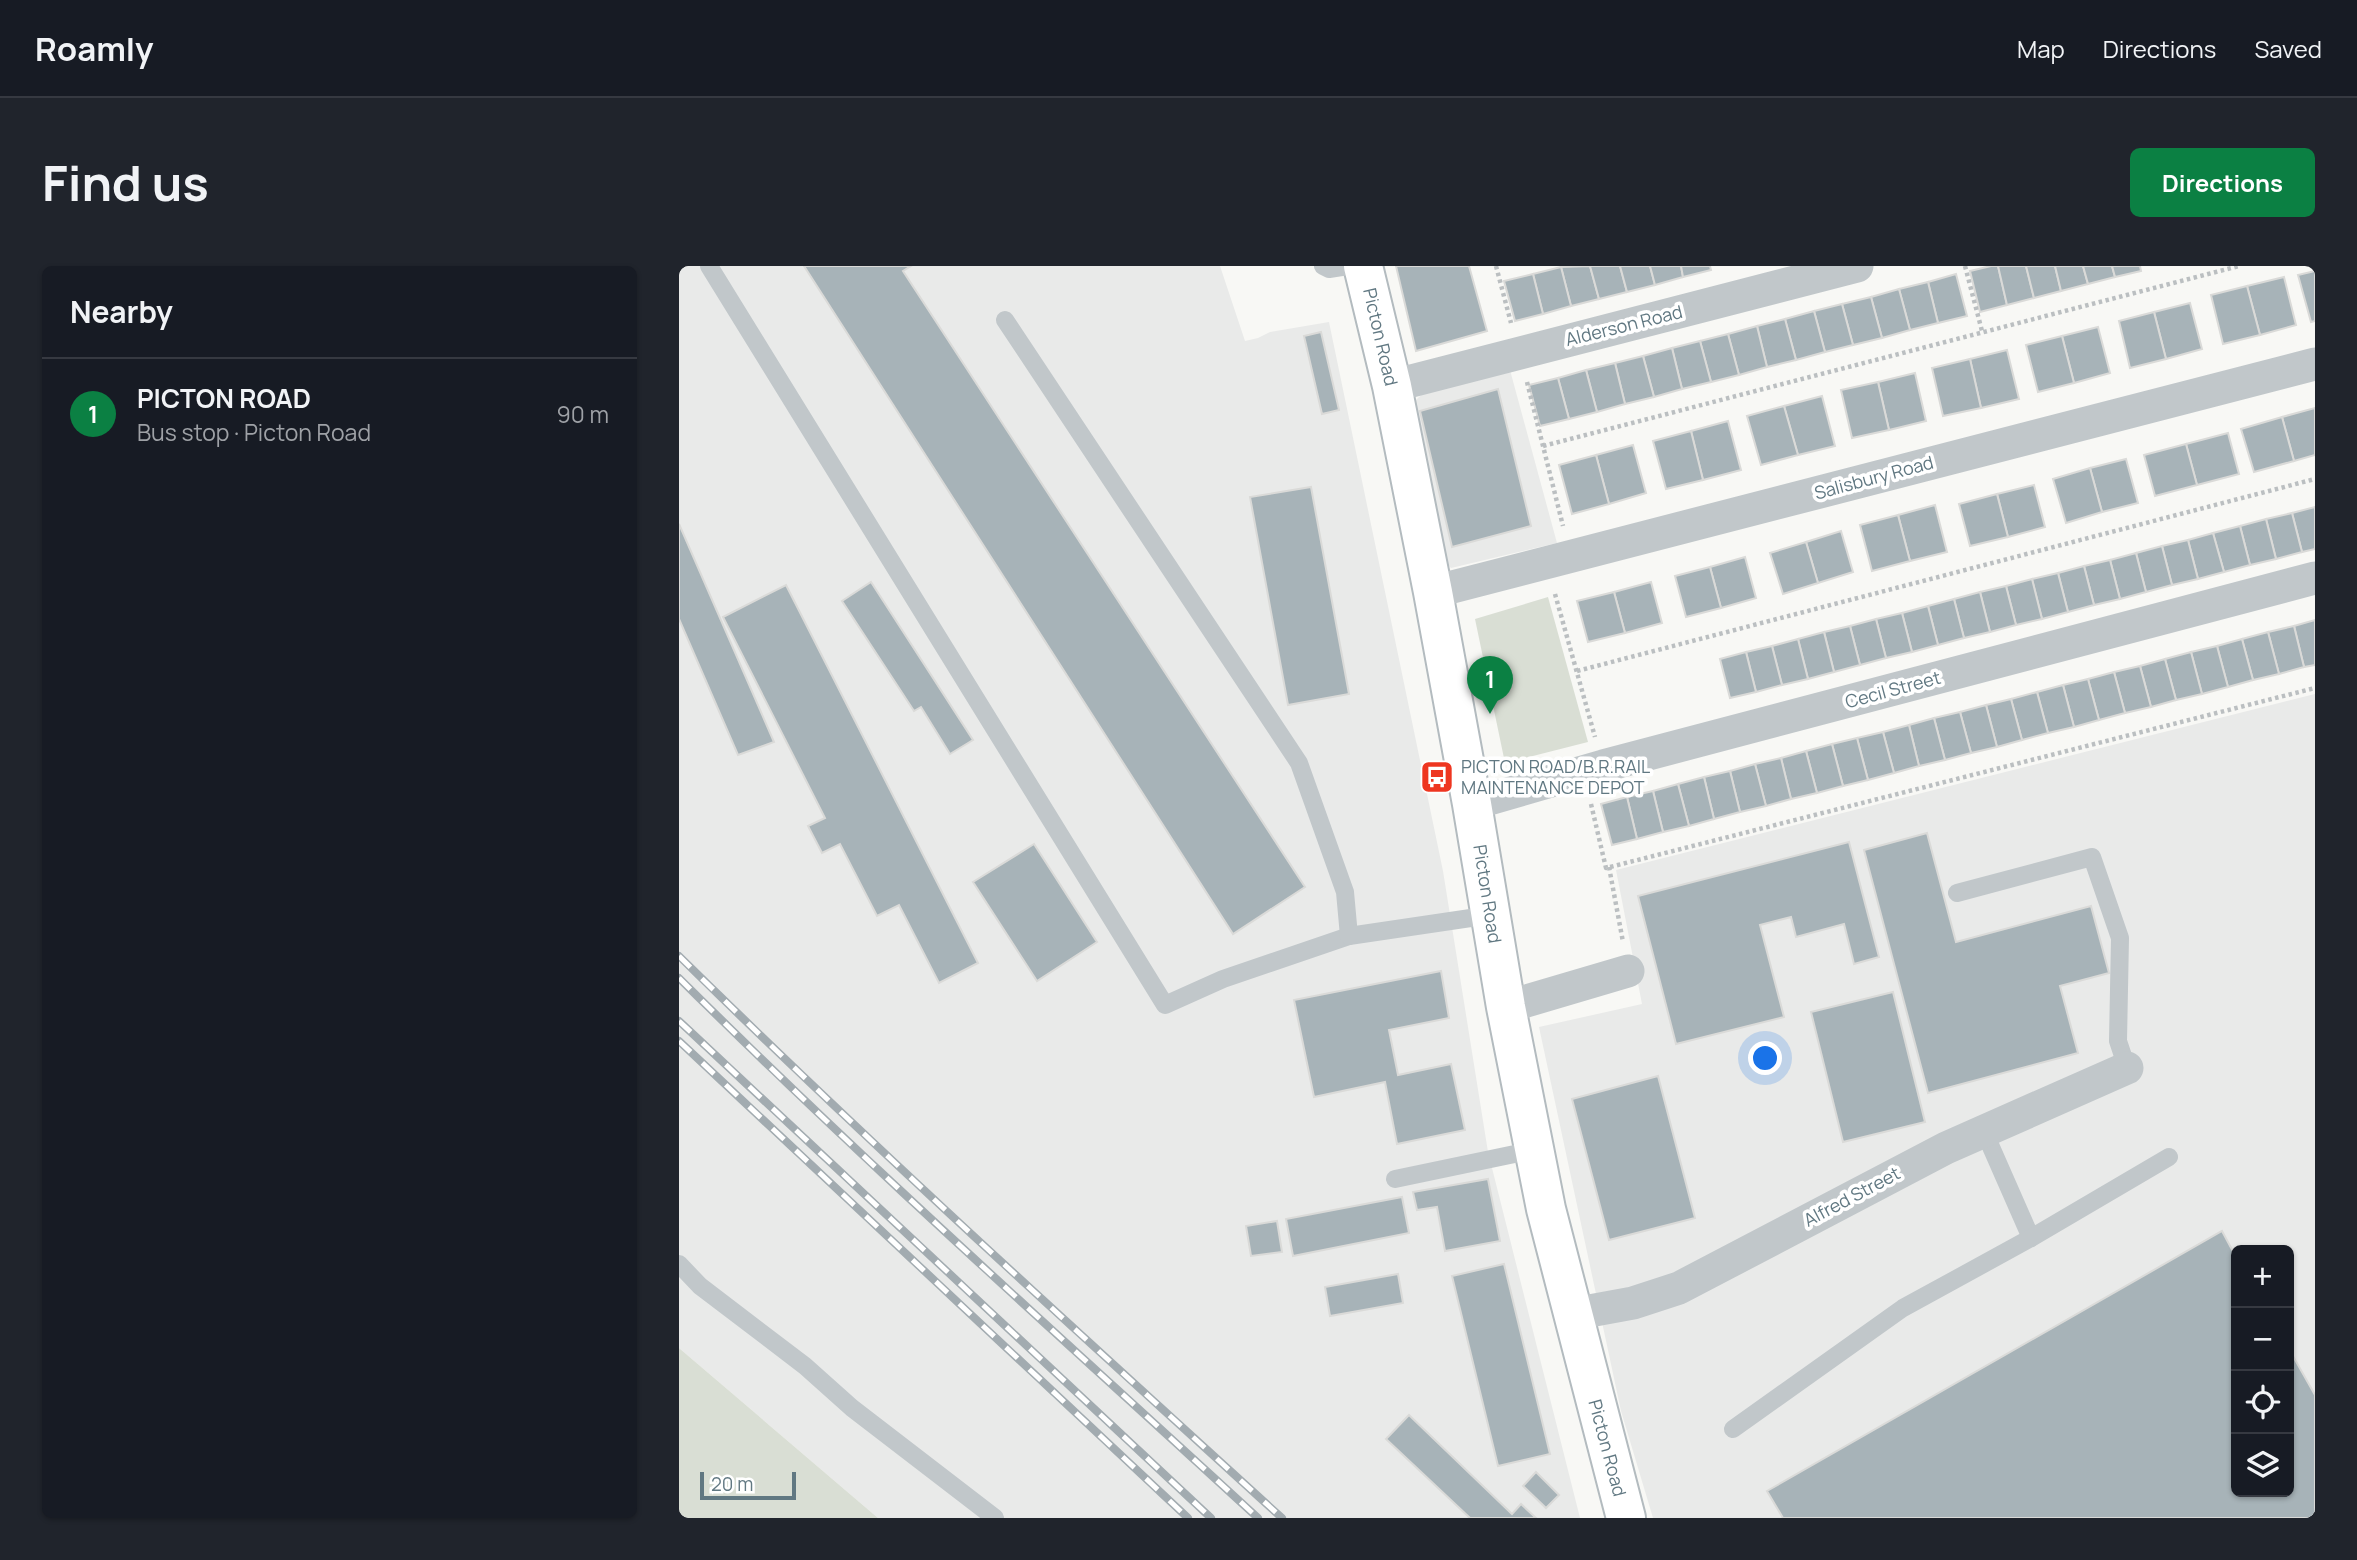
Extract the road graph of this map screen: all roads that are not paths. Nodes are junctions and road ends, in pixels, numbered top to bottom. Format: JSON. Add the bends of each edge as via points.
{"nodes":[{"id":1,"x":709,"y":266,"type":"edge"},
{"id":2,"x":1323,"y":266,"type":"edge"},
{"id":3,"x":1348,"y":266,"type":"edge"},
{"id":4,"x":1363,"y":266,"type":"edge"},
{"id":5,"x":1857,"y":266,"type":"edge"},
{"id":6,"x":1005,"y":320,"type":"dead end"},
{"id":7,"x":2315,"y":364,"type":"edge"},
{"id":8,"x":1392,"y":386,"type":"junction"},
{"id":9,"x":2315,"y":578,"type":"edge"},
{"id":10,"x":1433,"y":592,"type":"junction"},
{"id":11,"x":1472,"y":804,"type":"junction"},
{"id":12,"x":1957,"y":893,"type":"dead end"},
{"id":13,"x":1491,"y":915,"type":"junction"},
{"id":14,"x":1349,"y":936,"type":"junction"},
{"id":15,"x":1628,"y":971,"type":"road end"},
{"id":16,"x":1506,"y":1007,"type":"junction"},
{"id":17,"x":2127,"y":1068,"type":"joint"},
{"id":18,"x":1984,"y":1132,"type":"junction"},
{"id":19,"x":1535,"y":1150,"type":"junction"},
{"id":20,"x":2169,"y":1157,"type":"dead end"},
{"id":21,"x":1395,"y":1180,"type":"dead end"},
{"id":22,"x":2031,"y":1238,"type":"junction"},
{"id":23,"x":679,"y":1264,"type":"edge"},
{"id":24,"x":1573,"y":1314,"type":"junction"},
{"id":25,"x":1733,"y":1429,"type":"dead end"},
{"id":26,"x":995,"y":1518,"type":"edge"},
{"id":27,"x":1626,"y":1518,"type":"edge"}],
"edges":[{"from":1,"to":14,"type":"lane","via":[[1165,1005],[1223,979]]},
{"from":2,"to":3,"type":"lane"},
{"from":4,"to":8,"type":"main road","name":"Picton Road"},
{"from":5,"to":8,"type":"street","name":"Alderson Road"},
{"from":6,"to":14,"type":"lane","via":[[1299,763],[1345,892]]},
{"from":7,"to":10,"type":"street","name":"Salisbury Road"},
{"from":8,"to":10,"type":"main road","name":"Picton Road"},
{"from":9,"to":11,"type":"street","name":"Cecil Street"},
{"from":10,"to":11,"type":"main road","name":"Picton Road"},
{"from":11,"to":13,"type":"main road","name":"Picton Road"},
{"from":12,"to":17,"type":"lane","via":[[2092,857],[2120,938],[2118,1041]]},
{"from":13,"to":14,"type":"lane"},
{"from":13,"to":16,"type":"main road","name":"Picton Road"},
{"from":15,"to":16,"type":"street"},
{"from":16,"to":19,"type":"main road","name":"Picton Road"},
{"from":17,"to":18,"type":"street","name":"Alfred Street"},
{"from":18,"to":22,"type":"lane"},
{"from":18,"to":24,"type":"street","name":"Alfred Street","via":[[1679,1288],[1633,1303]]},
{"from":19,"to":21,"type":"lane"},
{"from":19,"to":24,"type":"main road","name":"Picton Road"},
{"from":20,"to":22,"type":"lane"},
{"from":22,"to":25,"type":"lane","via":[[1903,1308]]},
{"from":23,"to":26,"type":"lane","via":[[700,1286]]},
{"from":24,"to":27,"type":"main road","name":"Picton Road"}]}
